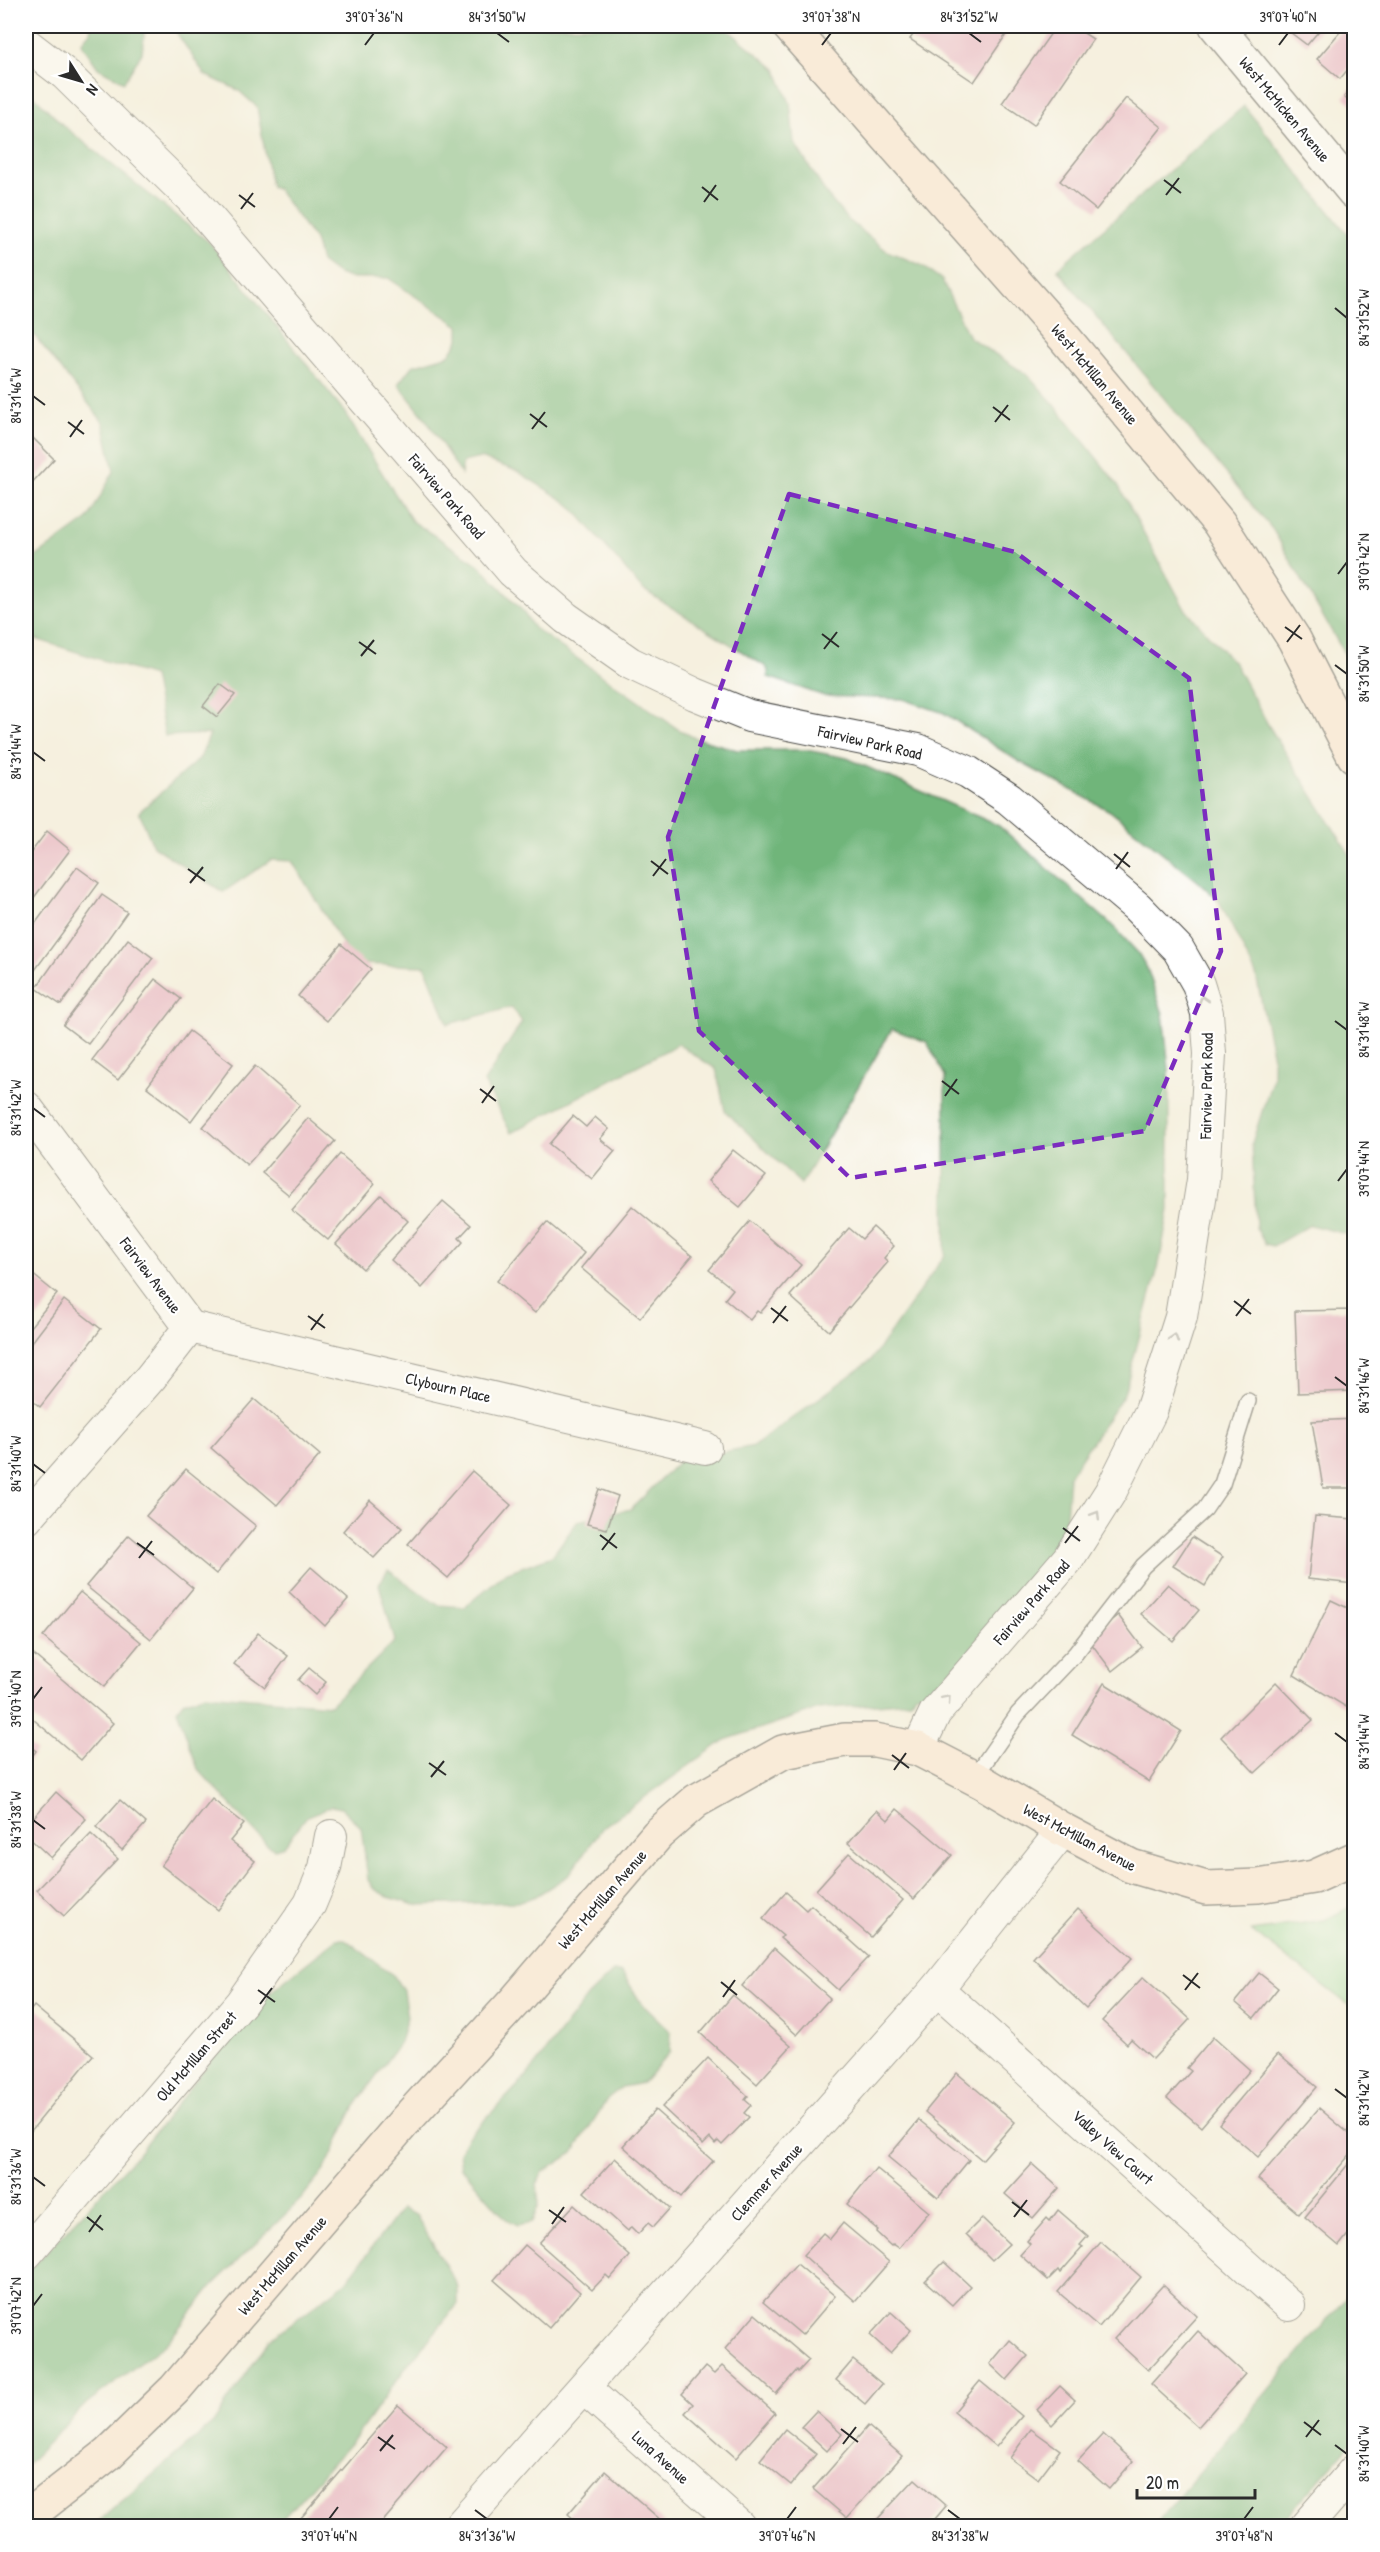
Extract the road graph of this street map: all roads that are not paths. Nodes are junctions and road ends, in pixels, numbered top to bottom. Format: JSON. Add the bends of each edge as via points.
{"nodes":[{"id":1,"x":789,"y":26,"type":"edge"},
{"id":2,"x":1216,"y":26,"type":"edge"},
{"id":3,"x":26,"y":44,"type":"edge"},
{"id":4,"x":1354,"y":192,"type":"edge"},
{"id":5,"x":1354,"y":756,"type":"edge"},
{"id":6,"x":26,"y":1107,"type":"edge"},
{"id":7,"x":190,"y":1327,"type":"junction"},
{"id":8,"x":1248,"y":1401,"type":"dead end"},
{"id":9,"x":705,"y":1448,"type":"dead end"},
{"id":10,"x":26,"y":1519,"type":"edge"},
{"id":11,"x":918,"y":1749,"type":"junction"},
{"id":12,"x":974,"y":1778,"type":"junction"},
{"id":13,"x":1063,"y":1830,"type":"junction"},
{"id":14,"x":331,"y":1836,"type":"dead end"},
{"id":15,"x":1354,"y":1859,"type":"edge"},
{"id":16,"x":937,"y":1989,"type":"junction"},
{"id":17,"x":26,"y":2254,"type":"edge"},
{"id":18,"x":1289,"y":2305,"type":"dead end"},
{"id":19,"x":584,"y":2388,"type":"junction"},
{"id":20,"x":1354,"y":2471,"type":"edge"},
{"id":21,"x":26,"y":2518,"type":"edge"},
{"id":22,"x":460,"y":2526,"type":"edge"},
{"id":23,"x":739,"y":2526,"type":"edge"},
{"id":24,"x":1306,"y":2526,"type":"edge"}],
"edges":[{"from":1,"to":5,"type":"main road","name":"West McMillan Avenue","via":[[1063,336],[1219,522],[1294,639]]},
{"from":2,"to":4,"type":"street","name":"West McMicken Avenue"},
{"from":11,"to":3,"type":"street","name":"Fairview Park Road","one_way":true,"via":[[935,1713],[1068,1559],[1111,1491],[1151,1411],[1181,1317],[1203,1180],[1210,1054],[1207,1013],[1198,984],[1178,949],[1137,907],[1009,799],[968,772],[918,750],[749,716],[630,663],[566,618],[513,572],[193,200],[65,74]]},
{"from":6,"to":7,"type":"street","name":"Fairview Avenue"},
{"from":7,"to":9,"type":"street","name":"Clybourn Place"},
{"from":7,"to":10,"type":"street","name":"Fairview Avenue"},
{"from":8,"to":12,"type":"lane","via":[[1222,1484],[1205,1509],[1143,1566],[1075,1654],[1018,1714]]},
{"from":11,"to":12,"type":"main road","name":"West McMillan Avenue"},
{"from":11,"to":21,"type":"main road","name":"West McMillan Avenue","via":[[875,1740],[845,1740],[783,1752],[696,1801],[658,1834],[175,2389],[108,2454]]},
{"from":12,"to":13,"type":"main road","name":"West McMillan Avenue"},
{"from":13,"to":15,"type":"main road","name":"West McMillan Avenue","via":[[1131,1866],[1206,1888],[1258,1887],[1314,1877]]},
{"from":13,"to":16,"type":"street","name":"Clemmer Avenue"},
{"from":14,"to":17,"type":"street","name":"Old McMillan Street","via":[[325,1868],[310,1904],[241,2003]]},
{"from":16,"to":18,"type":"street","name":"Valley View Court"},
{"from":16,"to":19,"type":"street","name":"Clemmer Avenue"},
{"from":19,"to":22,"type":"street","name":"Clemmer Avenue"},
{"from":19,"to":23,"type":"street","name":"Luna Avenue"},
{"from":20,"to":24,"type":"street"}]}
